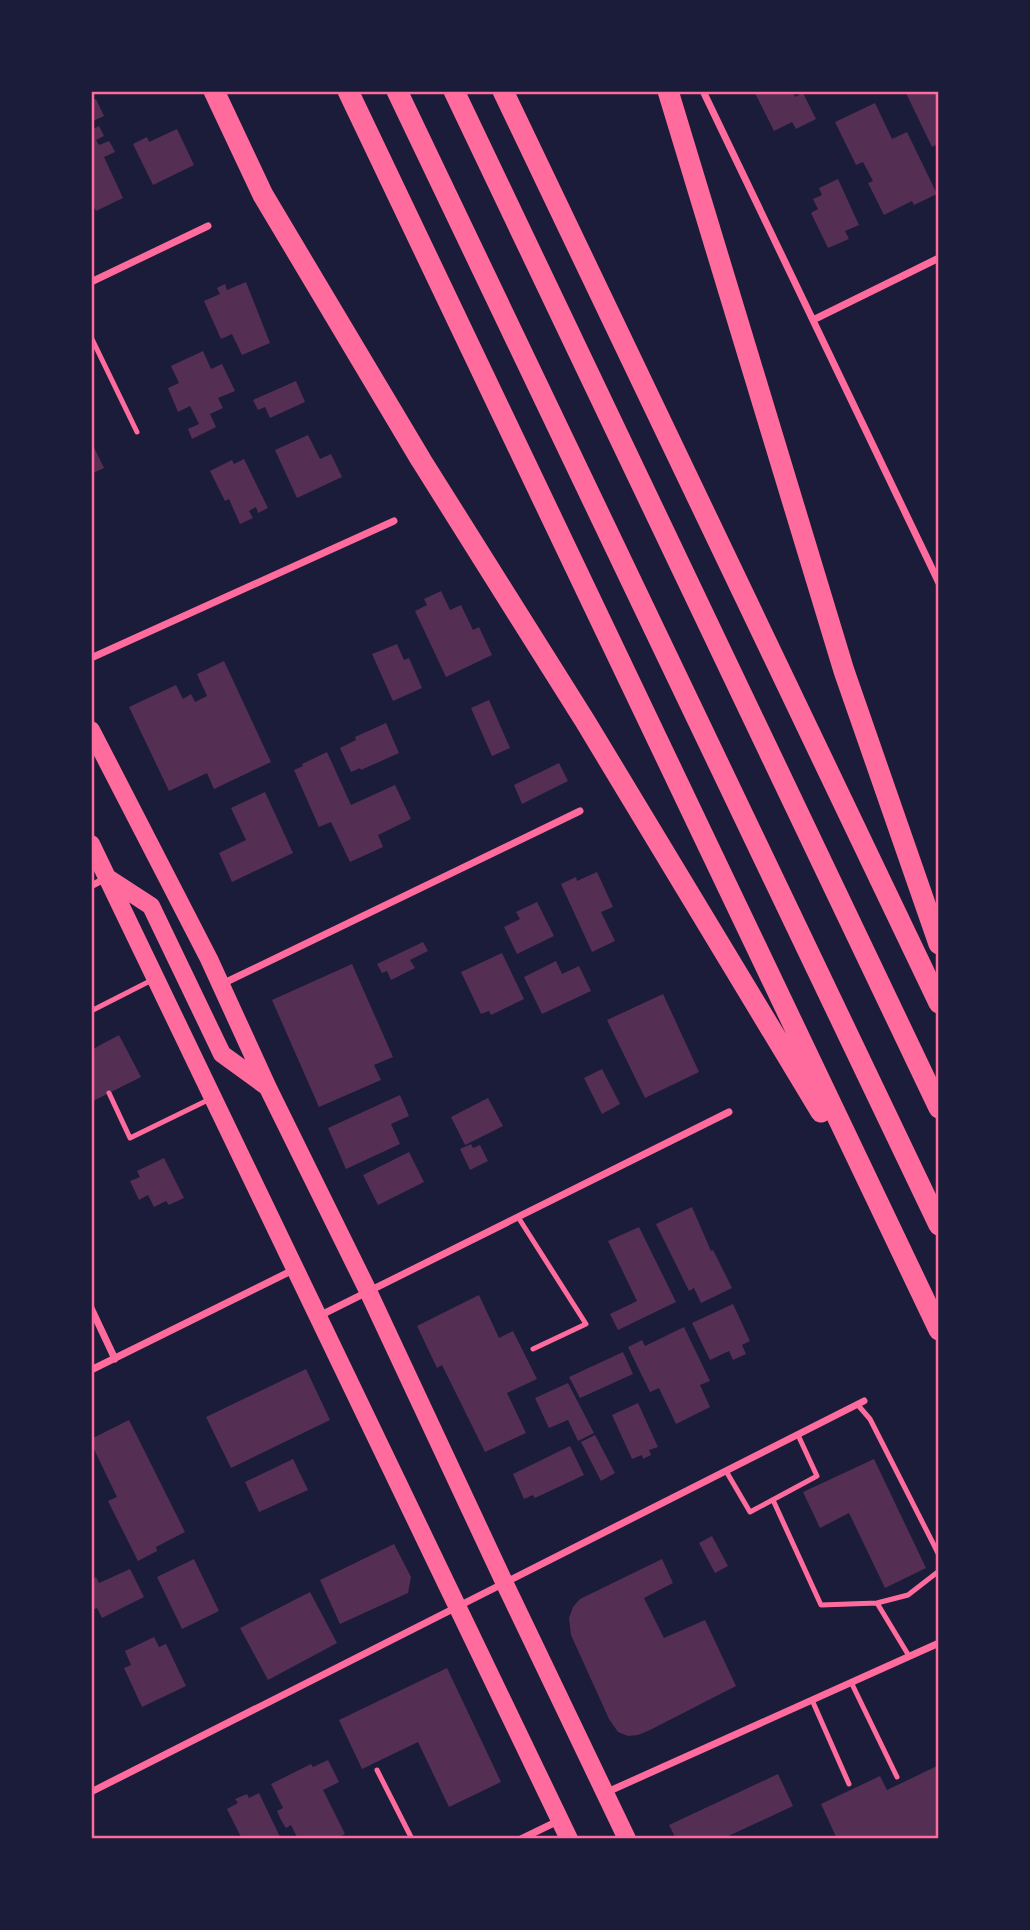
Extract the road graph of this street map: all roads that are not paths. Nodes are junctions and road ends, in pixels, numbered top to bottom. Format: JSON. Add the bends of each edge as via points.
{"nodes":[{"id":1,"x":214,"y":91,"type":"edge"},
{"id":2,"x":348,"y":91,"type":"edge"},
{"id":3,"x":397,"y":91,"type":"edge"},
{"id":4,"x":454,"y":91,"type":"edge"},
{"id":5,"x":503,"y":91,"type":"edge"},
{"id":6,"x":668,"y":91,"type":"edge"},
{"id":7,"x":703,"y":91,"type":"edge"},
{"id":8,"x":208,"y":226,"type":"dead end"},
{"id":9,"x":939,"y":258,"type":"edge"},
{"id":10,"x":91,"y":282,"type":"edge"},
{"id":11,"x":813,"y":320,"type":"junction"},
{"id":12,"x":91,"y":337,"type":"edge"},
{"id":13,"x":137,"y":432,"type":"dead end"},
{"id":14,"x":394,"y":520,"type":"dead end"},
{"id":15,"x":939,"y":583,"type":"edge"},
{"id":16,"x":91,"y":658,"type":"edge"},
{"id":17,"x":91,"y":730,"type":"edge"},
{"id":18,"x":580,"y":811,"type":"dead end"},
{"id":19,"x":91,"y":844,"type":"edge"},
{"id":20,"x":99,"y":882,"type":"edge"},
{"id":21,"x":939,"y":944,"type":"edge"},
{"id":22,"x":156,"y":978,"type":"junction"},
{"id":23,"x":221,"y":985,"type":"junction"},
{"id":24,"x":939,"y":1003,"type":"edge"},
{"id":25,"x":91,"y":1010,"type":"edge"},
{"id":26,"x":268,"y":1088,"type":"junction"},
{"id":27,"x":108,"y":1093,"type":"dead end"},
{"id":28,"x":214,"y":1097,"type":"junction"},
{"id":29,"x":939,"y":1108,"type":"edge"},
{"id":30,"x":729,"y":1112,"type":"dead end"},
{"id":31,"x":518,"y":1217,"type":"junction"},
{"id":32,"x":888,"y":1225,"type":"junction"},
{"id":33,"x":939,"y":1225,"type":"edge"},
{"id":34,"x":296,"y":1269,"type":"junction"},
{"id":35,"x":368,"y":1291,"type":"junction"},
{"id":36,"x":91,"y":1307,"type":"edge"},
{"id":37,"x":319,"y":1316,"type":"junction"},
{"id":38,"x":939,"y":1330,"type":"edge"},
{"id":39,"x":533,"y":1349,"type":"dead end"},
{"id":40,"x":115,"y":1359,"type":"junction"},
{"id":41,"x":91,"y":1370,"type":"edge"},
{"id":42,"x":860,"y":1403,"type":"joint"},
{"id":43,"x":798,"y":1435,"type":"junction"},
{"id":44,"x":726,"y":1471,"type":"junction"},
{"id":45,"x":772,"y":1500,"type":"junction"},
{"id":46,"x":939,"y":1555,"type":"edge"},
{"id":47,"x":939,"y":1572,"type":"edge"},
{"id":48,"x":505,"y":1584,"type":"junction"},
{"id":49,"x":877,"y":1603,"type":"junction"},
{"id":50,"x":457,"y":1608,"type":"junction"},
{"id":51,"x":939,"y":1643,"type":"edge"},
{"id":52,"x":909,"y":1656,"type":"junction"},
{"id":53,"x":851,"y":1682,"type":"junction"},
{"id":54,"x":812,"y":1700,"type":"junction"},
{"id":55,"x":377,"y":1770,"type":"dead end"},
{"id":56,"x":897,"y":1777,"type":"dead end"},
{"id":57,"x":849,"y":1784,"type":"dead end"},
{"id":58,"x":91,"y":1792,"type":"edge"},
{"id":59,"x":605,"y":1793,"type":"junction"},
{"id":60,"x":560,"y":1820,"type":"junction"},
{"id":61,"x":412,"y":1839,"type":"edge"},
{"id":62,"x":521,"y":1839,"type":"edge"},
{"id":63,"x":569,"y":1839,"type":"edge"},
{"id":64,"x":627,"y":1839,"type":"edge"}],
"edges":[{"from":1,"to":32,"type":"highway","via":[[270,206]]},
{"from":2,"to":32,"type":"highway"},
{"from":3,"to":33,"type":"highway"},
{"from":4,"to":29,"type":"highway"},
{"from":5,"to":24,"type":"highway"},
{"from":6,"to":21,"type":"highway","via":[[844,671]]},
{"from":7,"to":11,"type":"street"},
{"from":8,"to":10,"type":"street"},
{"from":9,"to":11,"type":"street"},
{"from":11,"to":15,"type":"street"},
{"from":12,"to":13,"type":"lane"},
{"from":14,"to":16,"type":"street"},
{"from":17,"to":23,"type":"main road"},
{"from":18,"to":23,"type":"street"},
{"from":19,"to":20,"type":"main road"},
{"from":20,"to":22,"type":"main road"},
{"from":20,"to":26,"type":"main road","via":[[151,906],[222,1054]]},
{"from":22,"to":25,"type":"lane"},
{"from":22,"to":28,"type":"main road"},
{"from":23,"to":26,"type":"main road"},
{"from":26,"to":35,"type":"main road"},
{"from":27,"to":28,"type":"lane","via":[[130,1138]]},
{"from":28,"to":34,"type":"main road"},
{"from":30,"to":31,"type":"street"},
{"from":31,"to":35,"type":"street"},
{"from":31,"to":39,"type":"lane","via":[[586,1324]]},
{"from":32,"to":38,"type":"highway"},
{"from":34,"to":37,"type":"main road"},
{"from":34,"to":40,"type":"street"},
{"from":35,"to":37,"type":"street"},
{"from":35,"to":48,"type":"main road"},
{"from":36,"to":40,"type":"street"},
{"from":37,"to":50,"type":"main road"},
{"from":40,"to":41,"type":"street"},
{"from":42,"to":43,"type":"street"},
{"from":42,"to":46,"type":"lane"},
{"from":43,"to":44,"type":"street"},
{"from":43,"to":45,"type":"lane","via":[[817,1476]]},
{"from":44,"to":45,"type":"lane","via":[[750,1512]]},
{"from":44,"to":48,"type":"street"},
{"from":45,"to":49,"type":"lane","via":[[821,1605]]},
{"from":47,"to":49,"type":"lane","via":[[908,1595]]},
{"from":48,"to":50,"type":"street"},
{"from":48,"to":59,"type":"main road"},
{"from":49,"to":52,"type":"lane"},
{"from":50,"to":58,"type":"street"},
{"from":50,"to":60,"type":"main road"},
{"from":51,"to":52,"type":"street"},
{"from":52,"to":53,"type":"street"},
{"from":53,"to":54,"type":"street"},
{"from":53,"to":56,"type":"lane"},
{"from":54,"to":57,"type":"lane"},
{"from":54,"to":59,"type":"street"},
{"from":55,"to":61,"type":"lane"},
{"from":59,"to":64,"type":"main road"},
{"from":60,"to":62,"type":"street"},
{"from":60,"to":63,"type":"main road"}]}
